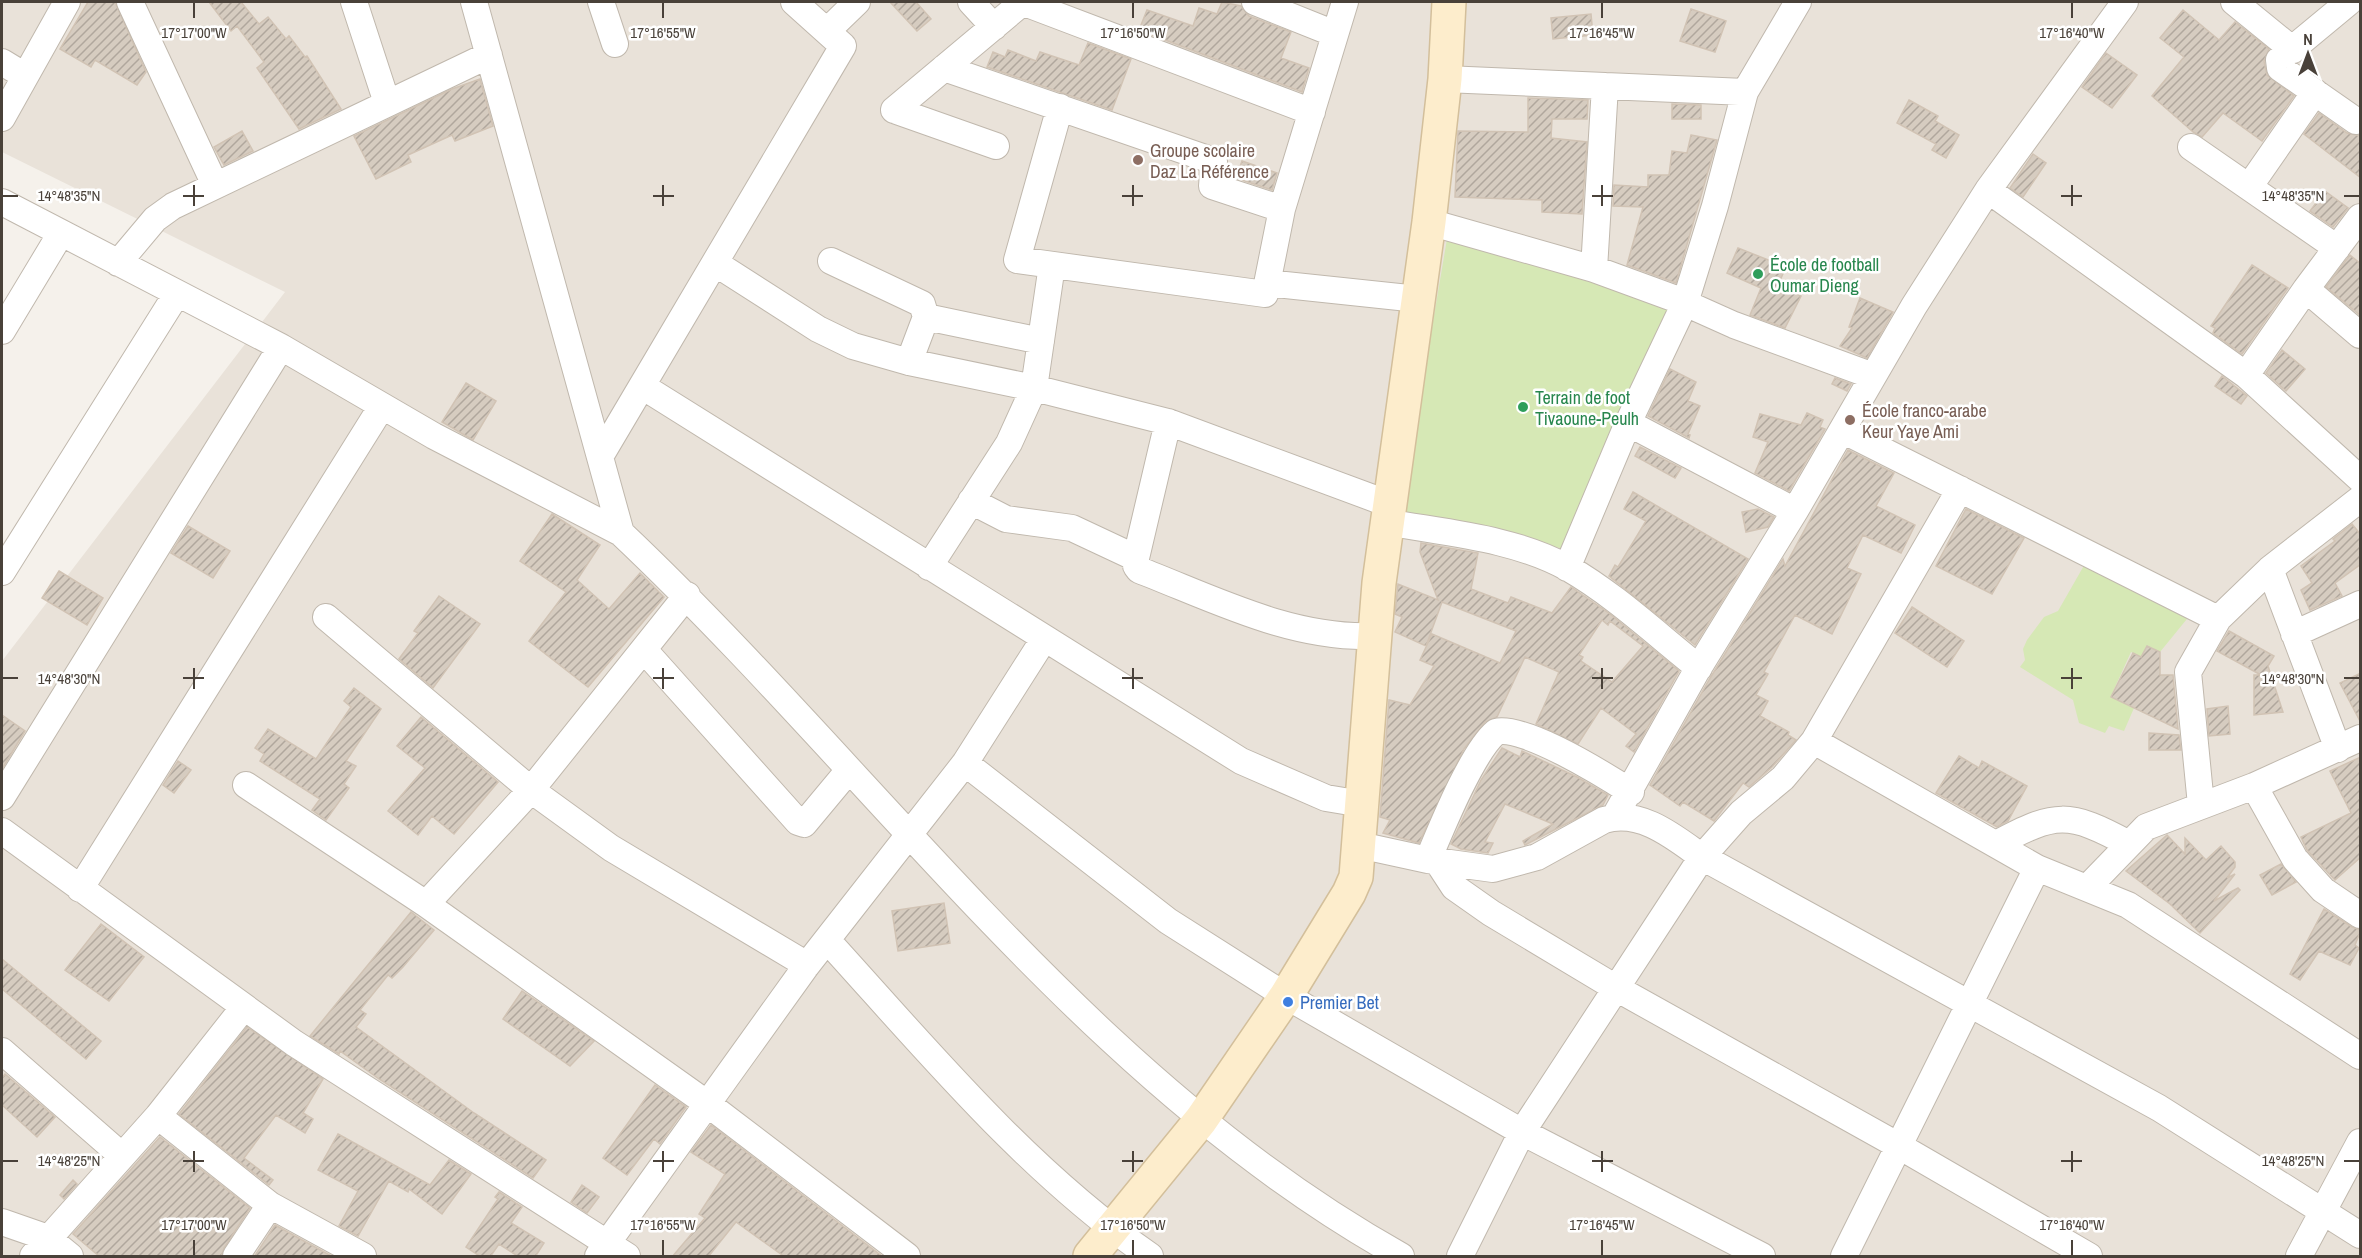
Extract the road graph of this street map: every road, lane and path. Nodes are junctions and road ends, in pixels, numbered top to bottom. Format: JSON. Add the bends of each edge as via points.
{"nodes":[{"id":1,"x":68,"y":2,"type":"edge"},
{"id":2,"x":130,"y":2,"type":"edge"},
{"id":3,"x":354,"y":2,"type":"edge"},
{"id":4,"x":474,"y":2,"type":"edge"},
{"id":5,"x":601,"y":2,"type":"edge"},
{"id":6,"x":794,"y":2,"type":"edge"},
{"id":7,"x":857,"y":2,"type":"edge"},
{"id":8,"x":971,"y":2,"type":"edge"},
{"id":9,"x":1023,"y":2,"type":"edge"},
{"id":10,"x":1255,"y":2,"type":"edge"},
{"id":11,"x":1345,"y":2,"type":"edge"},
{"id":12,"x":1449,"y":2,"type":"edge"},
{"id":13,"x":1798,"y":2,"type":"edge"},
{"id":14,"x":2125,"y":2,"type":"edge"},
{"id":15,"x":2234,"y":2,"type":"edge"},
{"id":16,"x":2349,"y":2,"type":"edge"},
{"id":17,"x":994,"y":27,"type":"junction"},
{"id":18,"x":827,"y":31,"type":"junction"},
{"id":19,"x":1335,"y":34,"type":"junction"},
{"id":20,"x":615,"y":44,"type":"dead end"},
{"id":21,"x":2293,"y":50,"type":"junction"},
{"id":22,"x":489,"y":55,"type":"junction"},
{"id":23,"x":2,"y":62,"type":"edge"},
{"id":24,"x":944,"y":68,"type":"junction"},
{"id":25,"x":25,"y":76,"type":"junction"},
{"id":26,"x":1445,"y":79,"type":"junction"},
{"id":27,"x":1605,"y":86,"type":"junction"},
{"id":28,"x":1745,"y":92,"type":"junction"},
{"id":29,"x":2315,"y":92,"type":"junction"},
{"id":30,"x":387,"y":103,"type":"junction"},
{"id":31,"x":1060,"y":107,"type":"junction"},
{"id":32,"x":1312,"y":112,"type":"junction"},
{"id":33,"x":2,"y":118,"type":"edge"},
{"id":34,"x":2356,"y":122,"type":"dead end"},
{"id":35,"x":996,"y":147,"type":"dead end"},
{"id":36,"x":2191,"y":147,"type":"dead end"},
{"id":37,"x":215,"y":185,"type":"junction"},
{"id":38,"x":2249,"y":187,"type":"junction"},
{"id":39,"x":1988,"y":190,"type":"junction"},
{"id":40,"x":2,"y":202,"type":"edge"},
{"id":41,"x":1282,"y":209,"type":"junction"},
{"id":42,"x":2361,"y":217,"type":"edge"},
{"id":43,"x":1429,"y":222,"type":"junction"},
{"id":44,"x":61,"y":233,"type":"junction"},
{"id":45,"x":2337,"y":248,"type":"junction"},
{"id":46,"x":831,"y":261,"type":"dead end"},
{"id":47,"x":118,"y":262,"type":"junction"},
{"id":48,"x":715,"y":263,"type":"junction"},
{"id":49,"x":1052,"y":265,"type":"junction"},
{"id":50,"x":1594,"y":269,"type":"junction"},
{"id":51,"x":1268,"y":283,"type":"junction"},
{"id":52,"x":2306,"y":289,"type":"junction"},
{"id":53,"x":176,"y":295,"type":"junction"},
{"id":54,"x":1418,"y":299,"type":"junction"},
{"id":55,"x":1685,"y":303,"type":"junction"},
{"id":56,"x":926,"y":317,"type":"junction"},
{"id":57,"x":2,"y":331,"type":"edge"},
{"id":58,"x":2361,"y":335,"type":"edge"},
{"id":59,"x":1041,"y":341,"type":"junction"},
{"id":60,"x":281,"y":347,"type":"junction"},
{"id":61,"x":909,"y":362,"type":"junction"},
{"id":62,"x":1873,"y":375,"type":"junction"},
{"id":63,"x":2246,"y":375,"type":"junction"},
{"id":64,"x":642,"y":386,"type":"junction"},
{"id":65,"x":1034,"y":388,"type":"junction"},
{"id":66,"x":382,"y":406,"type":"junction"},
{"id":67,"x":1168,"y":422,"type":"junction"},
{"id":68,"x":1628,"y":423,"type":"junction"},
{"id":69,"x":1842,"y":430,"type":"junction"},
{"id":70,"x":601,"y":455,"type":"junction"},
{"id":71,"x":2361,"y":479,"type":"edge"},
{"id":72,"x":1960,"y":489,"type":"junction"},
{"id":73,"x":2361,"y":500,"type":"edge"},
{"id":74,"x":971,"y":501,"type":"junction"},
{"id":75,"x":1795,"y":511,"type":"junction"},
{"id":76,"x":1388,"y":513,"type":"junction"},
{"id":77,"x":621,"y":533,"type":"junction"},
{"id":78,"x":11,"y":536,"type":"edge"},
{"id":79,"x":1136,"y":558,"type":"junction"},
{"id":80,"x":929,"y":567,"type":"junction"},
{"id":81,"x":1567,"y":568,"type":"junction"},
{"id":82,"x":2270,"y":569,"type":"junction"},
{"id":83,"x":2,"y":572,"type":"edge"},
{"id":84,"x":687,"y":596,"type":"junction"},
{"id":85,"x":2361,"y":604,"type":"edge"},
{"id":86,"x":326,"y":617,"type":"dead end"},
{"id":87,"x":2218,"y":619,"type":"junction"},
{"id":88,"x":2294,"y":634,"type":"junction"},
{"id":89,"x":1373,"y":636,"type":"junction"},
{"id":90,"x":1044,"y":639,"type":"junction"},
{"id":91,"x":645,"y":651,"type":"junction"},
{"id":92,"x":1699,"y":668,"type":"junction"},
{"id":93,"x":1814,"y":741,"type":"junction"},
{"id":94,"x":2349,"y":743,"type":"edge"},
{"id":95,"x":964,"y":763,"type":"junction"},
{"id":96,"x":849,"y":770,"type":"junction"},
{"id":97,"x":246,"y":784,"type":"dead end"},
{"id":98,"x":2254,"y":786,"type":"junction"},
{"id":99,"x":531,"y":790,"type":"junction"},
{"id":100,"x":1630,"y":792,"type":"junction"},
{"id":101,"x":2,"y":797,"type":"edge"},
{"id":102,"x":1362,"y":804,"type":"junction"},
{"id":103,"x":2201,"y":805,"type":"junction"},
{"id":104,"x":1615,"y":816,"type":"junction"},
{"id":105,"x":2,"y":831,"type":"edge"},
{"id":106,"x":907,"y":834,"type":"junction"},
{"id":107,"x":1996,"y":844,"type":"junction"},
{"id":108,"x":2128,"y":844,"type":"junction"},
{"id":109,"x":1359,"y":845,"type":"junction"},
{"id":110,"x":1702,"y":857,"type":"junction"},
{"id":111,"x":1432,"y":860,"type":"junction"},
{"id":112,"x":2037,"y":868,"type":"junction"},
{"id":113,"x":2087,"y":888,"type":"junction"},
{"id":114,"x":80,"y":889,"type":"junction"},
{"id":115,"x":426,"y":904,"type":"junction"},
{"id":116,"x":2361,"y":915,"type":"edge"},
{"id":117,"x":827,"y":940,"type":"junction"},
{"id":118,"x":807,"y":965,"type":"junction"},
{"id":119,"x":1616,"y":988,"type":"junction"},
{"id":120,"x":1286,"y":996,"type":"junction"},
{"id":121,"x":1969,"y":1005,"type":"junction"},
{"id":122,"x":244,"y":1007,"type":"junction"},
{"id":123,"x":2,"y":1051,"type":"edge"},
{"id":124,"x":2361,"y":1056,"type":"edge"},
{"id":125,"x":709,"y":1105,"type":"junction"},
{"id":126,"x":158,"y":1116,"type":"junction"},
{"id":127,"x":1201,"y":1120,"type":"junction"},
{"id":128,"x":1522,"y":1132,"type":"junction"},
{"id":129,"x":2361,"y":1142,"type":"edge"},
{"id":130,"x":1899,"y":1146,"type":"junction"},
{"id":131,"x":121,"y":1155,"type":"junction"},
{"id":132,"x":270,"y":1205,"type":"junction"},
{"id":133,"x":2323,"y":1212,"type":"junction"},
{"id":134,"x":2,"y":1222,"type":"edge"},
{"id":135,"x":1112,"y":1230,"type":"junction"},
{"id":136,"x":2361,"y":1235,"type":"edge"},
{"id":137,"x":40,"y":1247,"type":"edge"},
{"id":138,"x":610,"y":1252,"type":"edge"},
{"id":139,"x":70,"y":1257,"type":"edge"},
{"id":140,"x":236,"y":1257,"type":"edge"},
{"id":141,"x":363,"y":1257,"type":"edge"},
{"id":142,"x":907,"y":1257,"type":"edge"},
{"id":143,"x":1090,"y":1257,"type":"edge"},
{"id":144,"x":1150,"y":1257,"type":"edge"},
{"id":145,"x":1401,"y":1257,"type":"edge"},
{"id":146,"x":1460,"y":1257,"type":"edge"},
{"id":147,"x":1762,"y":1257,"type":"edge"},
{"id":148,"x":1844,"y":1257,"type":"edge"},
{"id":149,"x":2089,"y":1257,"type":"edge"},
{"id":150,"x":2299,"y":1257,"type":"edge"}],
"edges":[{"from":1,"to":25,"type":"street"},
{"from":2,"to":37,"type":"street"},
{"from":3,"to":30,"type":"street"},
{"from":4,"to":22,"type":"street"},
{"from":5,"to":20,"type":"street"},
{"from":6,"to":18,"type":"street"},
{"from":7,"to":18,"type":"street"},
{"from":8,"to":17,"type":"street"},
{"from":9,"to":17,"type":"street"},
{"from":9,"to":32,"type":"street"},
{"from":10,"to":19,"type":"street"},
{"from":11,"to":19,"type":"street"},
{"from":12,"to":26,"type":"street"},
{"from":13,"to":28,"type":"street"},
{"from":14,"to":39,"type":"street"},
{"from":15,"to":21,"type":"street"},
{"from":16,"to":21,"type":"street"},
{"from":17,"to":24,"type":"street"},
{"from":18,"to":48,"type":"street","via":[[843,46]]},
{"from":19,"to":32,"type":"street"},
{"from":21,"to":29,"type":"street","via":[[2279,60],[2280,68]]},
{"from":22,"to":30,"type":"street"},
{"from":22,"to":70,"type":"street"},
{"from":23,"to":25,"type":"street"},
{"from":24,"to":31,"type":"street"},
{"from":24,"to":35,"type":"street","via":[[894,110]]},
{"from":25,"to":33,"type":"street"},
{"from":26,"to":27,"type":"street"},
{"from":26,"to":43,"type":"street"},
{"from":27,"to":28,"type":"street"},
{"from":27,"to":50,"type":"street"},
{"from":28,"to":55,"type":"street"},
{"from":29,"to":34,"type":"street"},
{"from":29,"to":38,"type":"street"},
{"from":30,"to":37,"type":"street"},
{"from":31,"to":41,"type":"street","via":[[1214,161],[1212,186]]},
{"from":31,"to":49,"type":"street","via":[[1017,260]]},
{"from":32,"to":41,"type":"street"},
{"from":36,"to":38,"type":"street"},
{"from":37,"to":47,"type":"street","via":[[155,219]]},
{"from":38,"to":45,"type":"street"},
{"from":39,"to":62,"type":"street"},
{"from":39,"to":63,"type":"street"},
{"from":40,"to":44,"type":"street"},
{"from":41,"to":51,"type":"street"},
{"from":42,"to":45,"type":"street"},
{"from":43,"to":50,"type":"street"},
{"from":43,"to":54,"type":"street"},
{"from":44,"to":47,"type":"street"},
{"from":44,"to":57,"type":"street"},
{"from":45,"to":52,"type":"street"},
{"from":46,"to":56,"type":"street","via":[[922,304]]},
{"from":47,"to":53,"type":"street"},
{"from":48,"to":61,"type":"street","via":[[818,329],[853,346]]},
{"from":48,"to":64,"type":"street"},
{"from":49,"to":51,"type":"street","via":[[1265,294]]},
{"from":49,"to":59,"type":"street"},
{"from":50,"to":55,"type":"street"},
{"from":51,"to":54,"type":"street"},
{"from":52,"to":58,"type":"street"},
{"from":52,"to":63,"type":"street"},
{"from":53,"to":60,"type":"street"},
{"from":53,"to":78,"type":"street"},
{"from":54,"to":76,"type":"street"},
{"from":55,"to":62,"type":"street","via":[[1734,325]]},
{"from":55,"to":68,"type":"street"},
{"from":56,"to":59,"type":"street"},
{"from":56,"to":61,"type":"street"},
{"from":59,"to":65,"type":"street"},
{"from":60,"to":66,"type":"street"},
{"from":60,"to":101,"type":"street"},
{"from":61,"to":65,"type":"street"},
{"from":62,"to":69,"type":"street"},
{"from":63,"to":71,"type":"street"},
{"from":64,"to":70,"type":"street"},
{"from":64,"to":80,"type":"street"},
{"from":65,"to":67,"type":"street"},
{"from":65,"to":74,"type":"street","via":[[1010,442]]},
{"from":66,"to":77,"type":"street"},
{"from":66,"to":114,"type":"street"},
{"from":67,"to":76,"type":"street"},
{"from":67,"to":79,"type":"street"},
{"from":68,"to":75,"type":"street"},
{"from":68,"to":81,"type":"street"},
{"from":69,"to":72,"type":"street"},
{"from":69,"to":75,"type":"street"},
{"from":70,"to":77,"type":"street"},
{"from":72,"to":87,"type":"street"},
{"from":72,"to":93,"type":"street"},
{"from":73,"to":82,"type":"street"},
{"from":74,"to":79,"type":"street","via":[[1006,519],[1072,528]]},
{"from":74,"to":80,"type":"street"},
{"from":75,"to":92,"type":"street"},
{"from":76,"to":81,"type":"street","via":[[1535,554]]},
{"from":76,"to":89,"type":"street"},
{"from":77,"to":84,"type":"street"},
{"from":78,"to":83,"type":"street"},
{"from":79,"to":89,"type":"street","via":[[1139,570],[1269,620],[1318,633]]},
{"from":80,"to":90,"type":"street"},
{"from":81,"to":92,"type":"street"},
{"from":82,"to":87,"type":"street"},
{"from":82,"to":88,"type":"street"},
{"from":84,"to":91,"type":"street"},
{"from":84,"to":96,"type":"street"},
{"from":85,"to":88,"type":"street"},
{"from":86,"to":99,"type":"street"},
{"from":87,"to":103,"type":"street","via":[[2188,672]]},
{"from":88,"to":94,"type":"street"},
{"from":89,"to":102,"type":"street"},
{"from":90,"to":95,"type":"street"},
{"from":90,"to":102,"type":"street","via":[[1241,760],[1326,798]]},
{"from":91,"to":96,"type":"street","via":[[798,822],[804,824],[808,820]]},
{"from":91,"to":99,"type":"street"},
{"from":92,"to":100,"type":"street"},
{"from":93,"to":107,"type":"street"},
{"from":93,"to":110,"type":"street","via":[[1783,778],[1741,813]]},
{"from":94,"to":98,"type":"street"},
{"from":95,"to":106,"type":"street"},
{"from":95,"to":120,"type":"street","via":[[1168,921]]},
{"from":96,"to":106,"type":"street"},
{"from":97,"to":115,"type":"street"},
{"from":98,"to":103,"type":"street"},
{"from":98,"to":116,"type":"street","via":[[2295,859],[2323,891]]},
{"from":99,"to":115,"type":"street"},
{"from":99,"to":118,"type":"street","via":[[611,848]]},
{"from":100,"to":104,"type":"street"},
{"from":100,"to":111,"type":"street","via":[[1568,755],[1509,731],[1496,732],[1453,803]]},
{"from":102,"to":109,"type":"street"},
{"from":103,"to":108,"type":"street","via":[[2146,827]]},
{"from":104,"to":110,"type":"street","via":[[1644,821]]},
{"from":104,"to":111,"type":"street","via":[[1518,863],[1493,869]]},
{"from":105,"to":114,"type":"street"},
{"from":106,"to":117,"type":"street"},
{"from":106,"to":127,"type":"street","via":[[1094,1023]]},
{"from":107,"to":108,"type":"street","via":[[2036,823],[2064,819],[2084,821]]},
{"from":107,"to":112,"type":"street"},
{"from":108,"to":113,"type":"street"},
{"from":109,"to":111,"type":"street"},
{"from":109,"to":120,"type":"street","via":[[1353,886]]},
{"from":110,"to":119,"type":"street"},
{"from":110,"to":121,"type":"street"},
{"from":111,"to":119,"type":"street","via":[[1465,896]]},
{"from":112,"to":113,"type":"street"},
{"from":112,"to":121,"type":"street"},
{"from":113,"to":124,"type":"street","via":[[2127,905]]},
{"from":114,"to":122,"type":"street"},
{"from":115,"to":125,"type":"street"},
{"from":117,"to":118,"type":"street"},
{"from":117,"to":135,"type":"street","via":[[1001,1130]]},
{"from":118,"to":125,"type":"street"},
{"from":119,"to":128,"type":"street"},
{"from":119,"to":130,"type":"street"},
{"from":120,"to":127,"type":"street"},
{"from":120,"to":128,"type":"street"},
{"from":121,"to":130,"type":"street"},
{"from":121,"to":133,"type":"street","via":[[2159,1108]]},
{"from":122,"to":126,"type":"street"},
{"from":122,"to":138,"type":"street"},
{"from":123,"to":131,"type":"street"},
{"from":125,"to":138,"type":"street"},
{"from":125,"to":142,"type":"street"},
{"from":126,"to":131,"type":"street"},
{"from":126,"to":132,"type":"street"},
{"from":127,"to":135,"type":"street"},
{"from":127,"to":145,"type":"street","via":[[1353,1230]]},
{"from":128,"to":146,"type":"street"},
{"from":128,"to":147,"type":"street"},
{"from":129,"to":133,"type":"street"},
{"from":130,"to":148,"type":"street"},
{"from":130,"to":149,"type":"street"},
{"from":131,"to":137,"type":"street"},
{"from":132,"to":140,"type":"street"},
{"from":132,"to":141,"type":"street"},
{"from":133,"to":136,"type":"street"},
{"from":133,"to":150,"type":"street"},
{"from":134,"to":137,"type":"street"},
{"from":135,"to":143,"type":"street"},
{"from":135,"to":144,"type":"street"},
{"from":137,"to":139,"type":"street"}]}
